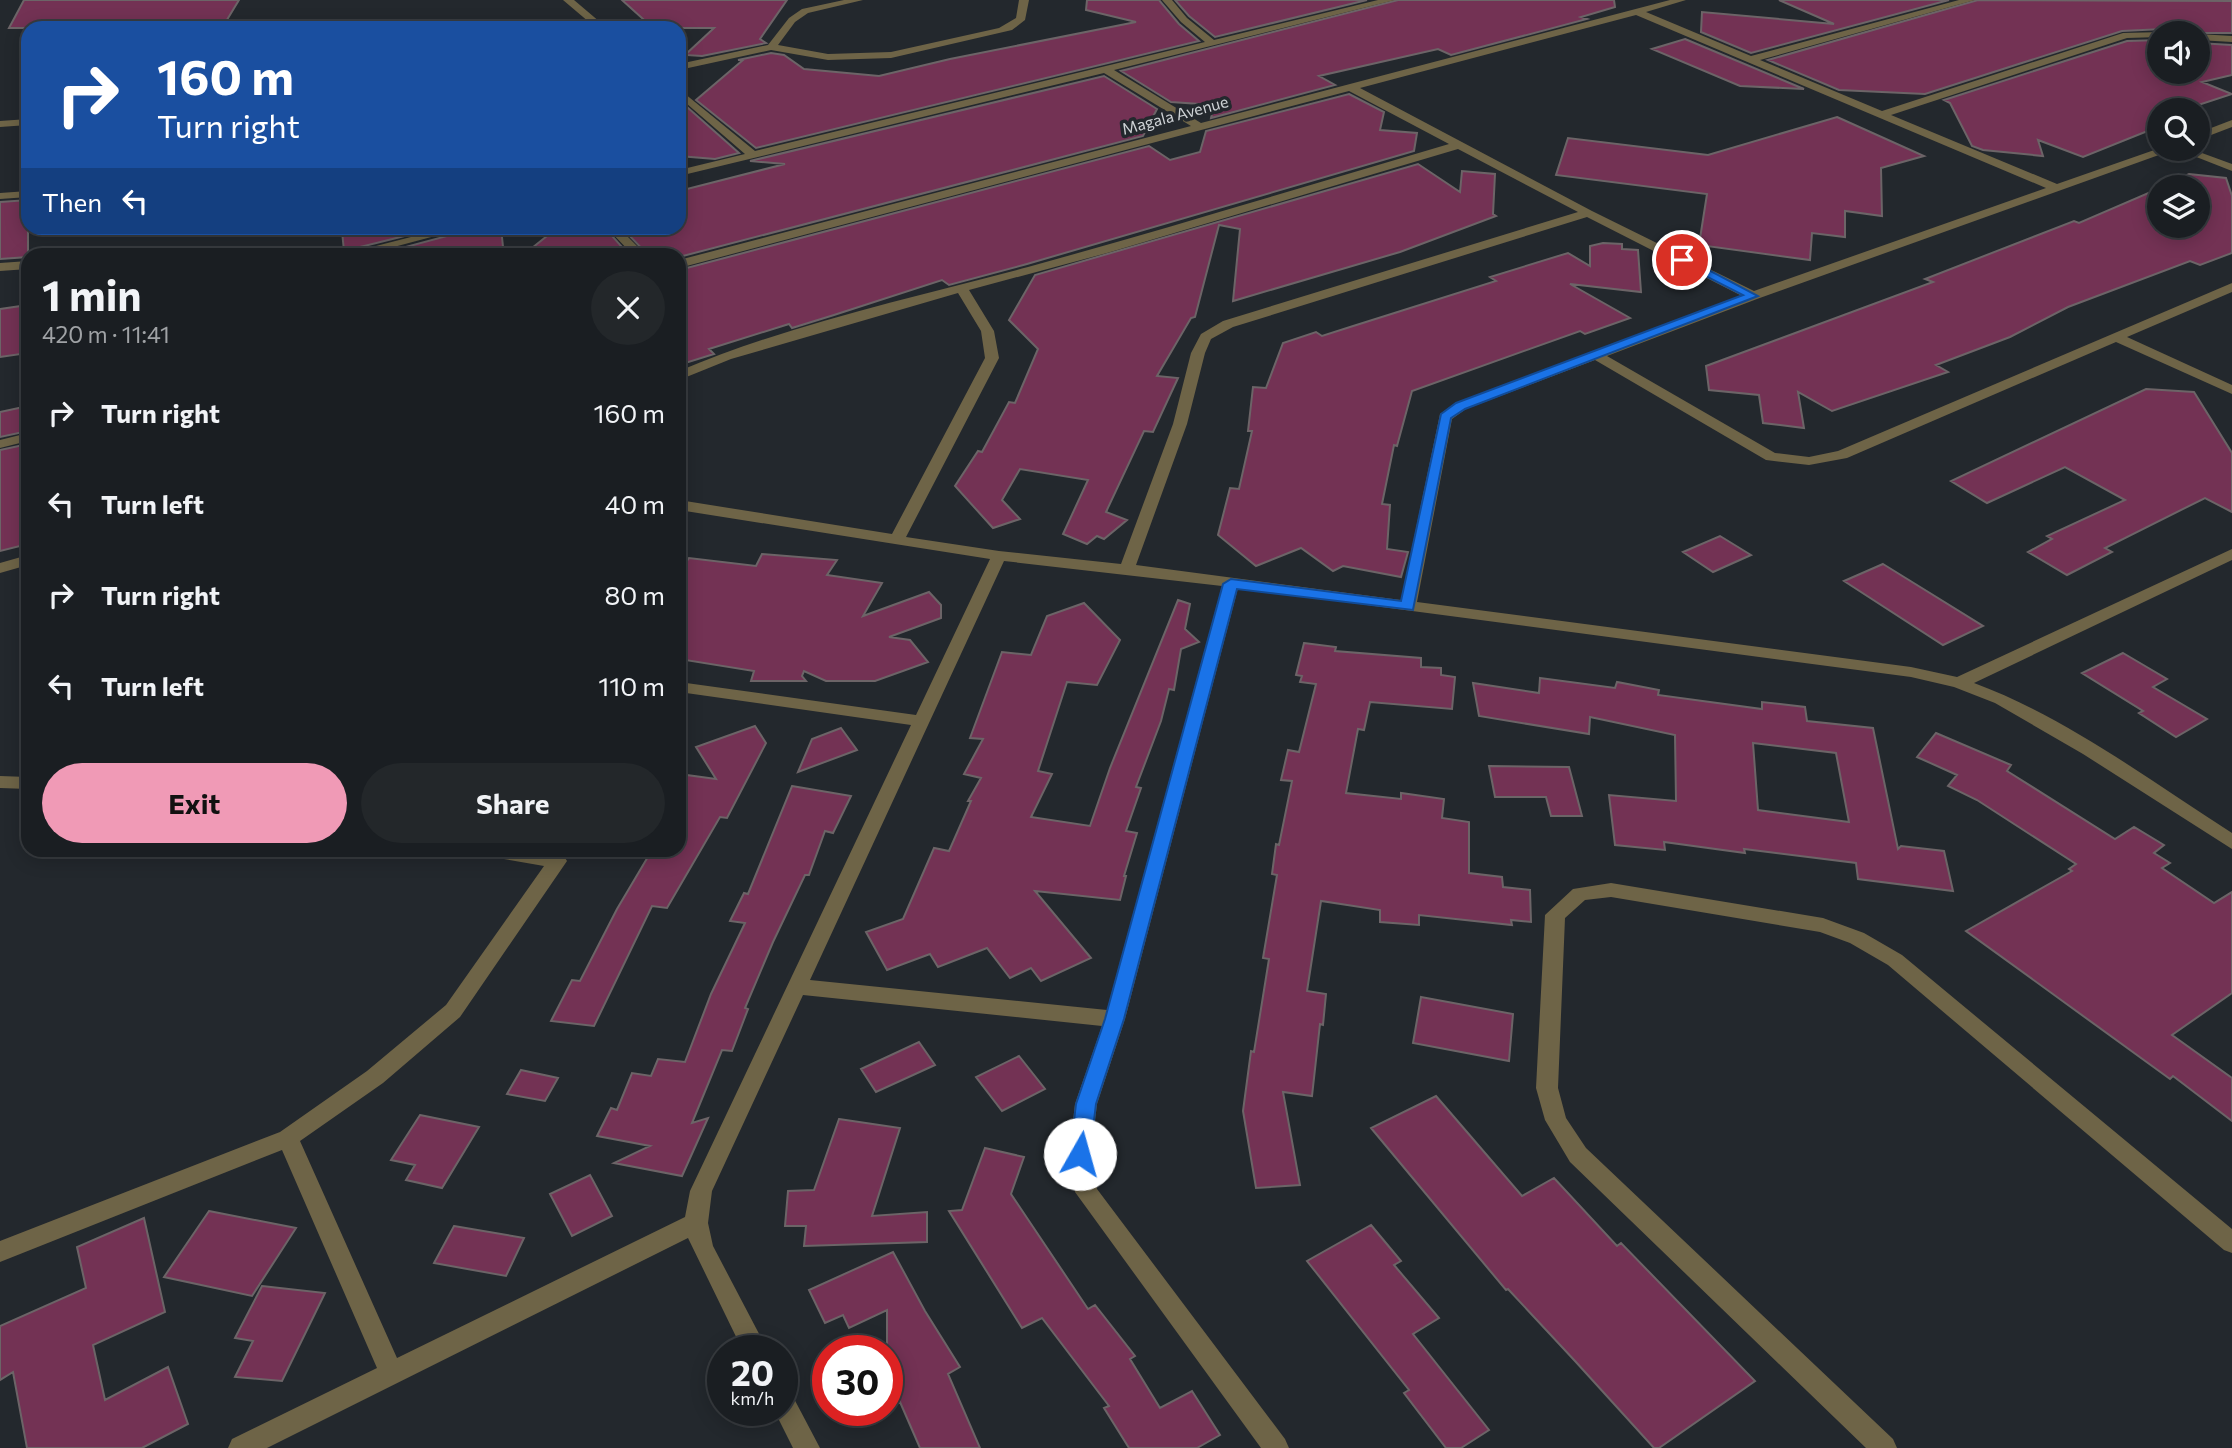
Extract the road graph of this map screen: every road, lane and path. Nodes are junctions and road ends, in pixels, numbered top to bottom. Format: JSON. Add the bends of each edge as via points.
{"nodes":[{"id":1,"x":568,"y":0,"type":"edge"},
{"id":2,"x":858,"y":0,"type":"edge"},
{"id":3,"x":1024,"y":0,"type":"edge"},
{"id":4,"x":1167,"y":0,"type":"edge"},
{"id":5,"x":1390,"y":0,"type":"edge"},
{"id":6,"x":1681,"y":0,"type":"edge"},
{"id":7,"x":1970,"y":0,"type":"edge"},
{"id":8,"x":1637,"y":12,"type":"junction"},
{"id":9,"x":594,"y":21,"type":"edge"},
{"id":10,"x":2147,"y":34,"type":"edge"},
{"id":11,"x":2210,"y":38,"type":"edge"},
{"id":12,"x":2232,"y":39,"type":"edge"},
{"id":13,"x":1211,"y":43,"type":"junction"},
{"id":14,"x":771,"y":47,"type":"junction"},
{"id":15,"x":1751,"y":59,"type":"junction"},
{"id":16,"x":686,"y":65,"type":"edge"},
{"id":17,"x":1104,"y":68,"type":"junction"},
{"id":18,"x":1352,"y":88,"type":"junction"},
{"id":19,"x":686,"y":104,"type":"edge"},
{"id":20,"x":1883,"y":114,"type":"junction"},
{"id":21,"x":21,"y":122,"type":"edge"},
{"id":22,"x":2232,"y":123,"type":"edge"},
{"id":23,"x":0,"y":124,"type":"edge"},
{"id":24,"x":1200,"y":127,"type":"junction"},
{"id":25,"x":2210,"y":131,"type":"edge"},
{"id":26,"x":1458,"y":145,"type":"junction"},
{"id":27,"x":752,"y":154,"type":"junction"},
{"id":28,"x":2147,"y":155,"type":"edge"},
{"id":29,"x":2210,"y":160,"type":"edge"},
{"id":30,"x":2232,"y":168,"type":"edge"},
{"id":31,"x":686,"y":171,"type":"edge"},
{"id":32,"x":2054,"y":187,"type":"junction"},
{"id":33,"x":21,"y":194,"type":"edge"},
{"id":34,"x":0,"y":196,"type":"edge"},
{"id":35,"x":1588,"y":212,"type":"junction"},
{"id":36,"x":430,"y":235,"type":"edge"},
{"id":37,"x":620,"y":235,"type":"edge"},
{"id":38,"x":376,"y":248,"type":"edge"},
{"id":39,"x":633,"y":248,"type":"edge"},
{"id":40,"x":686,"y":262,"type":"edge"},
{"id":41,"x":21,"y":266,"type":"edge"},
{"id":42,"x":0,"y":267,"type":"edge"},
{"id":43,"x":2232,"y":287,"type":"edge"},
{"id":44,"x":962,"y":289,"type":"junction"},
{"id":45,"x":1753,"y":296,"type":"junction"},
{"id":46,"x":2119,"y":338,"type":"junction"},
{"id":47,"x":1596,"y":355,"type":"junction"},
{"id":48,"x":686,"y":373,"type":"edge"},
{"id":49,"x":2232,"y":390,"type":"edge"},
{"id":50,"x":21,"y":438,"type":"edge"},
{"id":51,"x":0,"y":444,"type":"edge"},
{"id":52,"x":686,"y":506,"type":"edge"},
{"id":53,"x":898,"y":538,"type":"junction"},
{"id":54,"x":2232,"y":554,"type":"edge"},
{"id":55,"x":999,"y":556,"type":"junction"},
{"id":56,"x":21,"y":562,"type":"edge"},
{"id":57,"x":0,"y":568,"type":"edge"},
{"id":58,"x":1127,"y":569,"type":"junction"},
{"id":59,"x":1231,"y":584,"type":"junction"},
{"id":60,"x":1408,"y":607,"type":"junction"},
{"id":61,"x":1959,"y":683,"type":"junction"},
{"id":62,"x":686,"y":688,"type":"edge"},
{"id":63,"x":921,"y":721,"type":"junction"},
{"id":64,"x":0,"y":782,"type":"edge"},
{"id":65,"x":21,"y":783,"type":"edge"},
{"id":66,"x":2232,"y":842,"type":"edge"},
{"id":67,"x":560,"y":857,"type":"edge"},
{"id":68,"x":796,"y":986,"type":"junction"},
{"id":69,"x":1115,"y":1019,"type":"junction"},
{"id":70,"x":288,"y":1138,"type":"junction"},
{"id":71,"x":696,"y":1223,"type":"junction"},
{"id":72,"x":2232,"y":1243,"type":"edge"},
{"id":73,"x":0,"y":1252,"type":"edge"},
{"id":74,"x":748,"y":1335,"type":"edge"},
{"id":75,"x":391,"y":1372,"type":"junction"},
{"id":76,"x":795,"y":1426,"type":"edge"},
{"id":77,"x":242,"y":1448,"type":"edge"},
{"id":78,"x":807,"y":1448,"type":"edge"},
{"id":79,"x":1276,"y":1448,"type":"edge"},
{"id":80,"x":1884,"y":1448,"type":"edge"}],
"edges":[{"from":1,"to":9,"type":"street"},
{"from":2,"to":14,"type":"street","via":[[805,11]]},
{"from":3,"to":14,"type":"street","via":[[1025,14],[1019,23],[891,55],[828,57]]},
{"from":4,"to":13,"type":"street"},
{"from":5,"to":13,"type":"street"},
{"from":6,"to":8,"type":"street","name":"Magala Avenue"},
{"from":7,"to":15,"type":"street"},
{"from":8,"to":15,"type":"street"},
{"from":8,"to":18,"type":"street","name":"Magala Avenue"},
{"from":10,"to":20,"type":"street","via":[[2126,35]]},
{"from":11,"to":12,"type":"street"},
{"from":13,"to":17,"type":"street"},
{"from":14,"to":16,"type":"street"},
{"from":15,"to":20,"type":"street"},
{"from":17,"to":24,"type":"street"},
{"from":17,"to":27,"type":"street"},
{"from":18,"to":24,"type":"street","name":"Magala Avenue"},
{"from":18,"to":26,"type":"street"},
{"from":19,"to":27,"type":"street"},
{"from":20,"to":32,"type":"street"},
{"from":21,"to":23,"type":"street"},
{"from":22,"to":25,"type":"street"},
{"from":24,"to":40,"type":"street","name":"Magala Avenue"},
{"from":26,"to":35,"type":"street"},
{"from":26,"to":44,"type":"street"},
{"from":27,"to":31,"type":"street"},
{"from":28,"to":32,"type":"street"},
{"from":29,"to":30,"type":"street"},
{"from":32,"to":45,"type":"street"},
{"from":33,"to":34,"type":"street"},
{"from":35,"to":45,"type":"street"},
{"from":35,"to":58,"type":"street","via":[[1228,324],[1206,337]]},
{"from":36,"to":38,"type":"street"},
{"from":37,"to":39,"type":"street"},
{"from":41,"to":42,"type":"street"},
{"from":43,"to":46,"type":"street"},
{"from":44,"to":48,"type":"street","via":[[739,353]]},
{"from":44,"to":53,"type":"street","via":[[990,337],[992,358]]},
{"from":45,"to":47,"type":"street"},
{"from":46,"to":47,"type":"street","via":[[1842,455],[1809,461],[1771,457]]},
{"from":46,"to":49,"type":"street"},
{"from":47,"to":60,"type":"street","via":[[1461,406],[1445,417]]},
{"from":50,"to":51,"type":"street"},
{"from":52,"to":53,"type":"street"},
{"from":53,"to":55,"type":"street"},
{"from":54,"to":61,"type":"street"},
{"from":55,"to":58,"type":"street"},
{"from":55,"to":63,"type":"street"},
{"from":56,"to":57,"type":"street"},
{"from":58,"to":59,"type":"street"},
{"from":59,"to":60,"type":"street"},
{"from":59,"to":69,"type":"street"},
{"from":60,"to":61,"type":"street","via":[[1911,672]]},
{"from":61,"to":66,"type":"street","via":[[2001,699],[2089,750]]},
{"from":62,"to":63,"type":"street"},
{"from":63,"to":68,"type":"street"},
{"from":64,"to":65,"type":"street"},
{"from":67,"to":70,"type":"street","via":[[453,1011],[374,1077]]},
{"from":68,"to":69,"type":"street"},
{"from":68,"to":71,"type":"street","via":[[701,1191]]},
{"from":69,"to":79,"type":"street","via":[[1086,1104],[1080,1154],[1086,1192]]},
{"from":70,"to":73,"type":"street"},
{"from":70,"to":75,"type":"street"},
{"from":71,"to":74,"type":"street","via":[[702,1247]]},
{"from":71,"to":75,"type":"street"},
{"from":72,"to":80,"type":"street","via":[[1895,960],[1857,937],[1823,925],[1611,890],[1580,894],[1555,915],[1547,1088],[1556,1120],[1578,1154]]},
{"from":75,"to":77,"type":"street"},
{"from":76,"to":78,"type":"street"}]}
